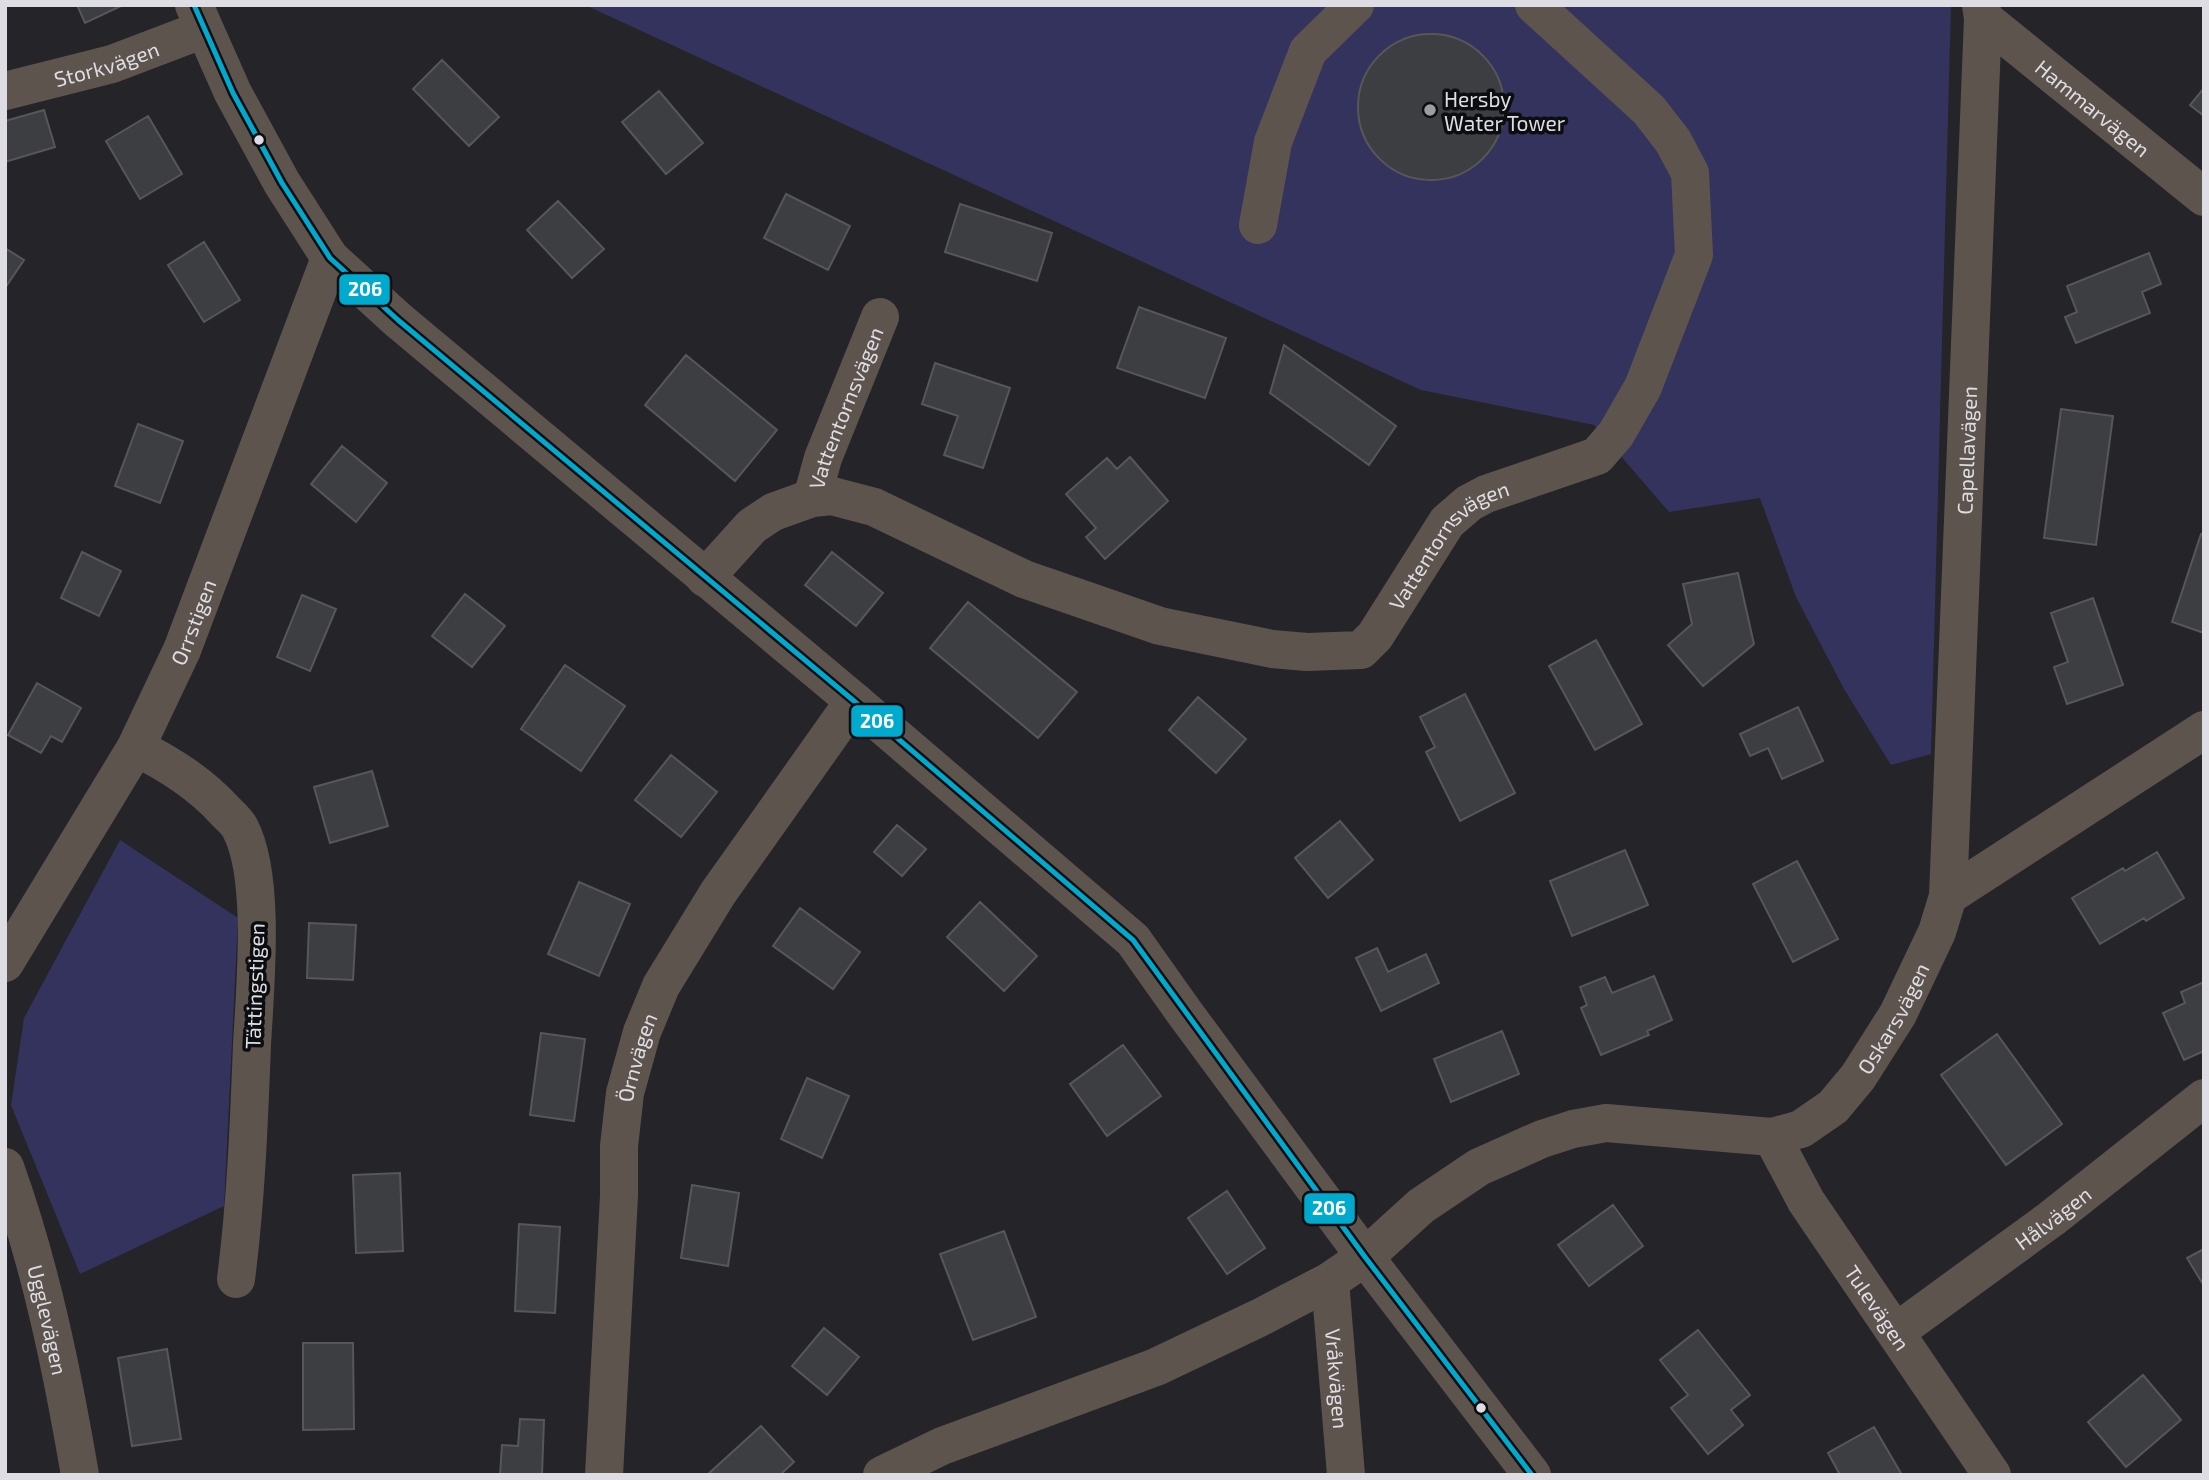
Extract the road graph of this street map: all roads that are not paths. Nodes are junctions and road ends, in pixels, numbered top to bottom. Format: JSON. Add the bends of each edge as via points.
{"nodes":[{"id":1,"x":1355,"y":5,"type":"edge"},
{"id":2,"x":1534,"y":5,"type":"edge"},
{"id":3,"x":1982,"y":12,"type":"edge"},
{"id":4,"x":199,"y":17,"type":"edge"},
{"id":5,"x":5,"y":91,"type":"edge"},
{"id":6,"x":2204,"y":197,"type":"edge"},
{"id":7,"x":1258,"y":225,"type":"dead end"},
{"id":8,"x":330,"y":258,"type":"junction"},
{"id":9,"x":880,"y":317,"type":"dead end"},
{"id":10,"x":811,"y":498,"type":"junction"},
{"id":11,"x":705,"y":578,"type":"junction"},
{"id":12,"x":854,"y":701,"type":"junction"},
{"id":13,"x":2204,"y":730,"type":"edge"},
{"id":14,"x":136,"y":747,"type":"junction"},
{"id":15,"x":1948,"y":896,"type":"junction"},
{"id":16,"x":5,"y":963,"type":"edge"},
{"id":17,"x":2204,"y":1098,"type":"edge"},
{"id":18,"x":1772,"y":1137,"type":"junction"},
{"id":19,"x":5,"y":1167,"type":"edge"},
{"id":20,"x":1365,"y":1256,"type":"junction"},
{"id":21,"x":236,"y":1279,"type":"dead end"},
{"id":22,"x":1329,"y":1281,"type":"junction"},
{"id":23,"x":1896,"y":1332,"type":"junction"},
{"id":24,"x":1989,"y":1473,"type":"edge"},
{"id":25,"x":80,"y":1475,"type":"edge"},
{"id":26,"x":604,"y":1475,"type":"edge"},
{"id":27,"x":882,"y":1475,"type":"edge"},
{"id":28,"x":1346,"y":1475,"type":"edge"},
{"id":29,"x":1532,"y":1475,"type":"edge"}],
"edges":[{"from":1,"to":7,"type":"street","via":[[1308,51],[1273,142]]},
{"from":2,"to":10,"type":"street","name":"Vattentornsvägen","via":[[1649,110],[1673,141],[1689,173],[1694,255],[1643,387],[1616,434],[1597,456],[1469,503],[1447,522],[1375,636],[1361,650],[1272,649],[1160,626],[1024,579],[874,507],[839,497]]},
{"from":3,"to":6,"type":"street","name":"Hammarvägen"},
{"from":3,"to":15,"type":"street","name":"Capellavägen"},
{"from":4,"to":5,"type":"street","name":"Storkvägen","via":[[112,64]]},
{"from":4,"to":8,"type":"street","via":[[233,93]]},
{"from":8,"to":11,"type":"street"},
{"from":8,"to":14,"type":"street","name":"Orrstigen","via":[[182,650]]},
{"from":9,"to":10,"type":"street","name":"Vattentornsvägen"},
{"from":10,"to":11,"type":"street","name":"Vattentornsvägen","via":[[773,512],[752,526]]},
{"from":11,"to":12,"type":"street"},
{"from":12,"to":20,"type":"street","via":[[1133,940]]},
{"from":12,"to":26,"type":"street","name":"Örnvägen","via":[[718,892],[661,986],[642,1032],[625,1093],[619,1146]]},
{"from":13,"to":15,"type":"street"},
{"from":14,"to":16,"type":"street","name":"Orrstigen"},
{"from":14,"to":21,"type":"street","name":"Tättingstigen","via":[[209,793],[239,826],[250,853],[256,964],[245,1211]]},
{"from":15,"to":18,"type":"street","name":"Oskarsvägen","via":[[1937,933],[1898,1014],[1858,1077],[1833,1107],[1801,1129]]},
{"from":17,"to":23,"type":"street","name":"Hålvägen"},
{"from":18,"to":20,"type":"street","name":"Oskarsvägen","via":[[1606,1123],[1573,1129],[1479,1167],[1421,1206]]},
{"from":18,"to":23,"type":"street","name":"Tulevägen","via":[[1806,1200]]},
{"from":19,"to":25,"type":"street","name":"Ugglevägen","via":[[53,1333]]},
{"from":20,"to":22,"type":"street","name":"Oskarsvägen"},
{"from":20,"to":29,"type":"street"},
{"from":22,"to":27,"type":"street","name":"Oskarsvägen","via":[[1156,1367],[942,1446]]},
{"from":22,"to":28,"type":"street","name":"Vråkvägen"},
{"from":23,"to":24,"type":"street","name":"Tulevägen"}]}
